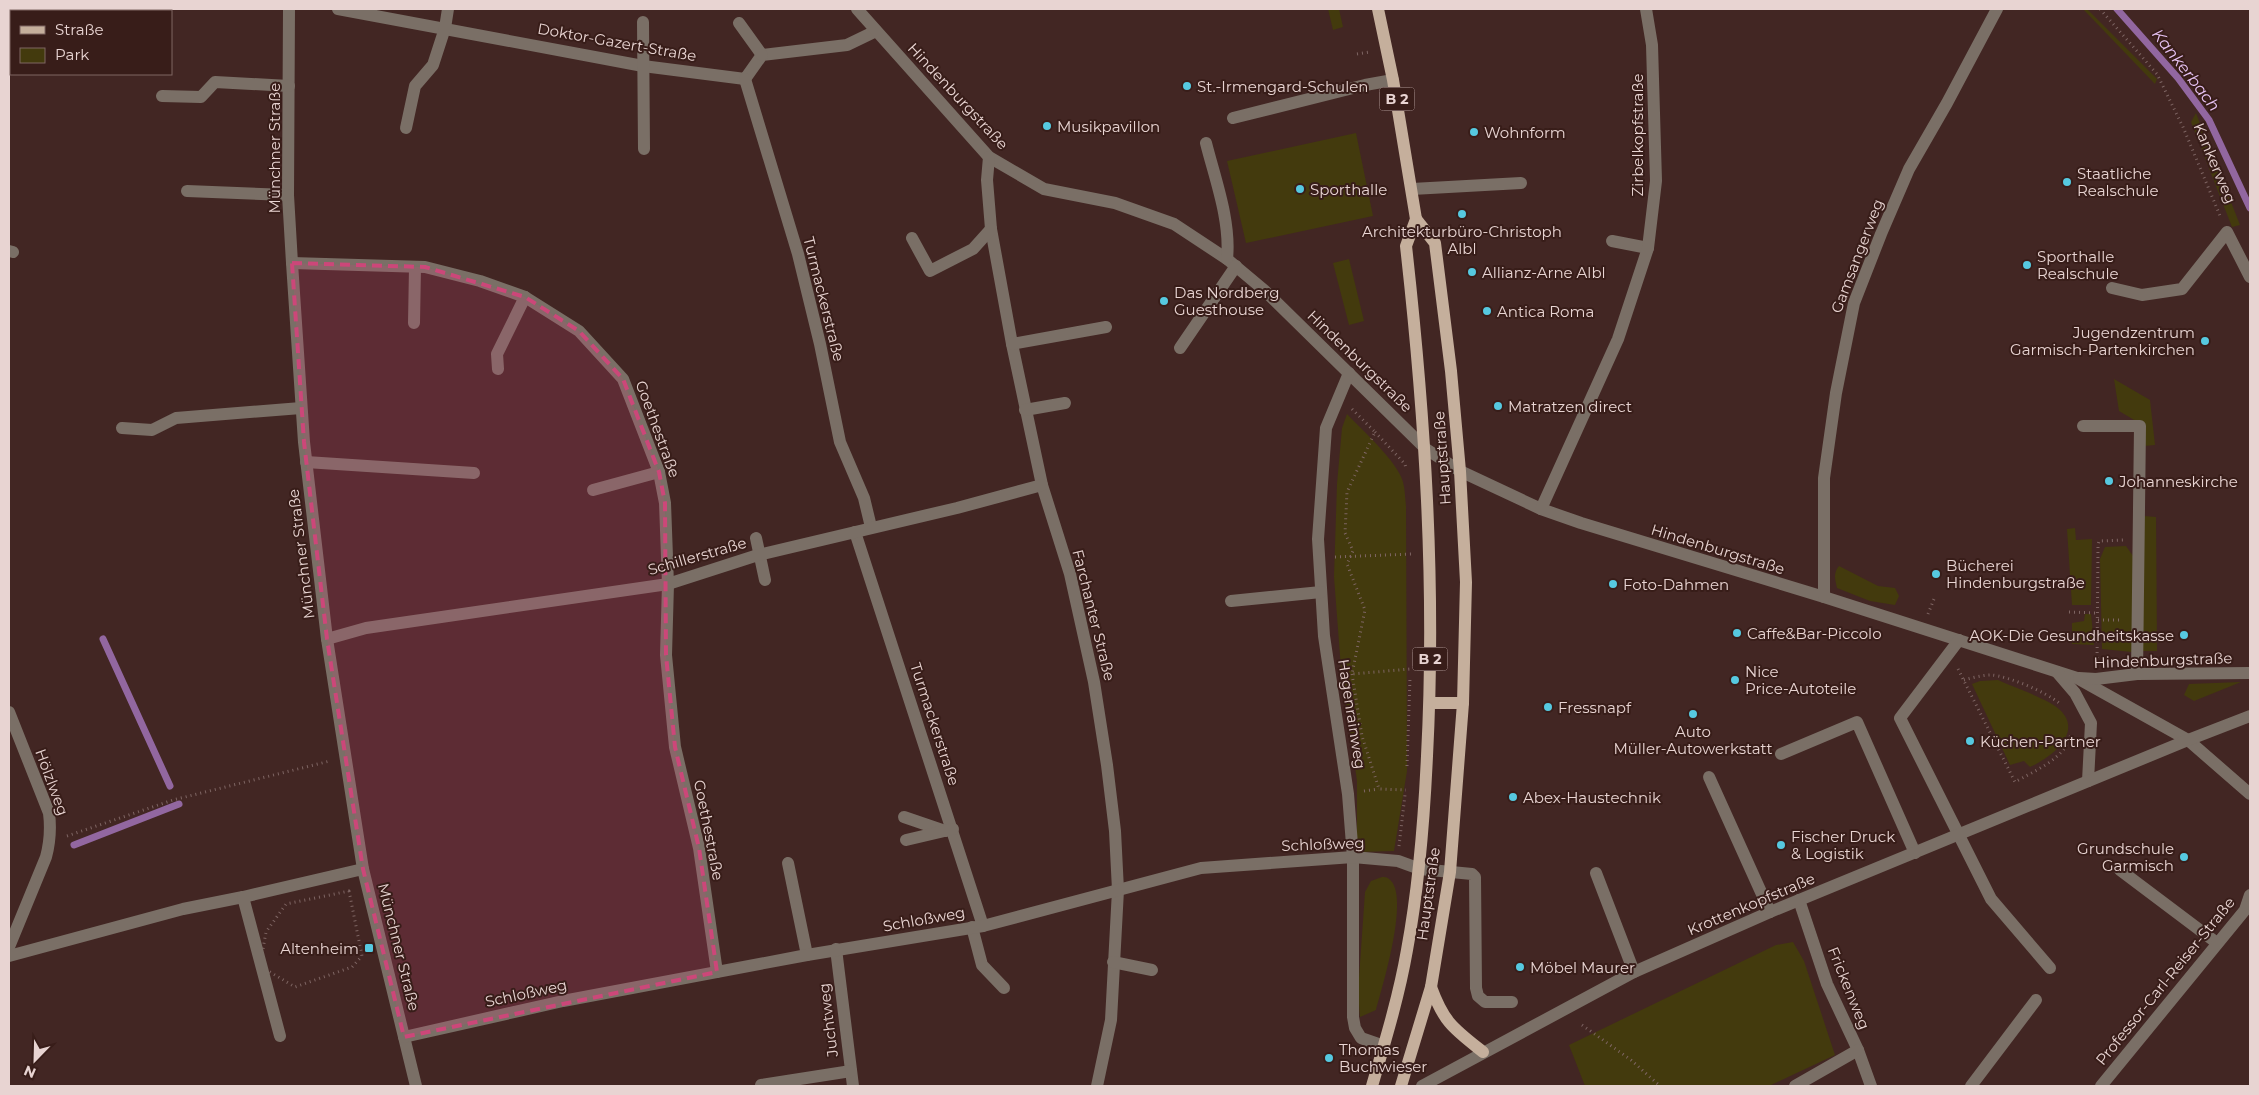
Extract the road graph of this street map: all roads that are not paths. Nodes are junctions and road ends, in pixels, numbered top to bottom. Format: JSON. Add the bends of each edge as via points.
{"nodes":[{"id":1,"x":289,"y":9,"type":"edge"},
{"id":2,"x":338,"y":9,"type":"edge"},
{"id":3,"x":448,"y":9,"type":"edge"},
{"id":4,"x":857,"y":9,"type":"edge"},
{"id":5,"x":1378,"y":9,"type":"edge"},
{"id":6,"x":1646,"y":9,"type":"edge"},
{"id":7,"x":1997,"y":9,"type":"edge"},
{"id":8,"x":392,"y":14,"type":"edge"},
{"id":9,"x":643,"y":22,"type":"dead end"},
{"id":10,"x":739,"y":23,"type":"dead end"},
{"id":11,"x":445,"y":28,"type":"junction"},
{"id":12,"x":876,"y":31,"type":"junction"},
{"id":13,"x":762,"y":55,"type":"junction"},
{"id":14,"x":643,"y":66,"type":"junction"},
{"id":15,"x":745,"y":79,"type":"junction"},
{"id":16,"x":1393,"y":80,"type":"junction"},
{"id":17,"x":289,"y":86,"type":"junction"},
{"id":18,"x":162,"y":96,"type":"dead end"},
{"id":19,"x":1233,"y":118,"type":"dead end"},
{"id":20,"x":406,"y":128,"type":"dead end"},
{"id":21,"x":1206,"y":143,"type":"dead end"},
{"id":22,"x":644,"y":149,"type":"dead end"},
{"id":23,"x":989,"y":157,"type":"junction"},
{"id":24,"x":1521,"y":183,"type":"dead end"},
{"id":25,"x":1412,"y":190,"type":"junction"},
{"id":26,"x":186,"y":191,"type":"dead end"},
{"id":27,"x":288,"y":195,"type":"junction"},
{"id":28,"x":1416,"y":219,"type":"junction"},
{"id":29,"x":990,"y":229,"type":"junction"},
{"id":30,"x":912,"y":238,"type":"dead end"},
{"id":31,"x":1612,"y":241,"type":"dead end"},
{"id":32,"x":1648,"y":248,"type":"junction"},
{"id":33,"x":1232,"y":262,"type":"junction"},
{"id":34,"x":292,"y":263,"type":"junction"},
{"id":35,"x":415,"y":267,"type":"junction"},
{"id":36,"x":2250,"y":277,"type":"edge"},
{"id":37,"x":2112,"y":288,"type":"dead end"},
{"id":38,"x":525,"y":297,"type":"junction"},
{"id":39,"x":414,"y":323,"type":"dead end"},
{"id":40,"x":1106,"y":327,"type":"dead end"},
{"id":41,"x":1012,"y":344,"type":"junction"},
{"id":42,"x":1180,"y":348,"type":"dead end"},
{"id":43,"x":498,"y":369,"type":"dead end"},
{"id":44,"x":1349,"y":373,"type":"junction"},
{"id":45,"x":1065,"y":404,"type":"dead end"},
{"id":46,"x":302,"y":408,"type":"junction"},
{"id":47,"x":1025,"y":410,"type":"junction"},
{"id":48,"x":2083,"y":426,"type":"dead end"},
{"id":49,"x":122,"y":428,"type":"dead end"},
{"id":50,"x":1426,"y":449,"type":"junction"},
{"id":51,"x":306,"y":462,"type":"junction"},
{"id":52,"x":1460,"y":471,"type":"junction"},
{"id":53,"x":659,"y":472,"type":"junction"},
{"id":54,"x":474,"y":473,"type":"dead end"},
{"id":55,"x":1042,"y":485,"type":"junction"},
{"id":56,"x":593,"y":490,"type":"dead end"},
{"id":57,"x":1541,"y":509,"type":"junction"},
{"id":58,"x":871,"y":527,"type":"junction"},
{"id":59,"x":855,"y":532,"type":"junction"},
{"id":60,"x":756,"y":538,"type":"dead end"},
{"id":61,"x":758,"y":555,"type":"junction"},
{"id":62,"x":765,"y":580,"type":"dead end"},
{"id":63,"x":668,"y":584,"type":"junction"},
{"id":64,"x":1321,"y":592,"type":"junction"},
{"id":65,"x":1824,"y":597,"type":"junction"},
{"id":66,"x":1231,"y":601,"type":"dead end"},
{"id":67,"x":327,"y":639,"type":"junction"},
{"id":68,"x":1959,"y":640,"type":"junction"},
{"id":69,"x":2055,"y":671,"type":"junction"},
{"id":70,"x":2250,"y":673,"type":"edge"},
{"id":71,"x":2137,"y":674,"type":"junction"},
{"id":72,"x":2076,"y":678,"type":"junction"},
{"id":73,"x":1430,"y":703,"type":"junction"},
{"id":74,"x":1463,"y":703,"type":"junction"},
{"id":75,"x":9,"y":712,"type":"edge"},
{"id":76,"x":2250,"y":716,"type":"edge"},
{"id":77,"x":2188,"y":740,"type":"junction"},
{"id":78,"x":1781,"y":754,"type":"dead end"},
{"id":79,"x":1709,"y":777,"type":"dead end"},
{"id":80,"x":2088,"y":781,"type":"junction"},
{"id":81,"x":2250,"y":794,"type":"edge"},
{"id":82,"x":904,"y":817,"type":"dead end"},
{"id":83,"x":949,"y":830,"type":"junction"},
{"id":84,"x":1958,"y":835,"type":"junction"},
{"id":85,"x":906,"y":840,"type":"dead end"},
{"id":86,"x":1915,"y":852,"type":"junction"},
{"id":87,"x":1353,"y":857,"type":"junction"},
{"id":88,"x":788,"y":863,"type":"dead end"},
{"id":89,"x":363,"y":869,"type":"junction"},
{"id":90,"x":1420,"y":869,"type":"junction"},
{"id":91,"x":2120,"y":870,"type":"dead end"},
{"id":92,"x":1450,"y":872,"type":"junction"},
{"id":93,"x":1596,"y":873,"type":"dead end"},
{"id":94,"x":1118,"y":890,"type":"junction"},
{"id":95,"x":2250,"y":895,"type":"edge"},
{"id":96,"x":243,"y":896,"type":"junction"},
{"id":97,"x":1799,"y":900,"type":"junction"},
{"id":98,"x":1770,"y":912,"type":"junction"},
{"id":99,"x":2248,"y":912,"type":"edge"},
{"id":100,"x":978,"y":926,"type":"junction"},
{"id":101,"x":2217,"y":943,"type":"junction"},
{"id":102,"x":9,"y":947,"type":"edge"},
{"id":103,"x":836,"y":950,"type":"junction"},
{"id":104,"x":807,"y":955,"type":"junction"},
{"id":105,"x":9,"y":956,"type":"edge"},
{"id":106,"x":1113,"y":962,"type":"junction"},
{"id":107,"x":2050,"y":968,"type":"dead end"},
{"id":108,"x":1152,"y":970,"type":"dead end"},
{"id":109,"x":716,"y":972,"type":"junction"},
{"id":110,"x":1634,"y":972,"type":"junction"},
{"id":111,"x":1430,"y":987,"type":"junction"},
{"id":112,"x":1004,"y":988,"type":"dead end"},
{"id":113,"x":2036,"y":1000,"type":"dead end"},
{"id":114,"x":1512,"y":1002,"type":"dead end"},
{"id":115,"x":280,"y":1036,"type":"dead end"},
{"id":116,"x":404,"y":1037,"type":"junction"},
{"id":117,"x":1384,"y":1046,"type":"junction"},
{"id":118,"x":1858,"y":1050,"type":"junction"},
{"id":119,"x":1483,"y":1052,"type":"junction"},
{"id":120,"x":851,"y":1071,"type":"junction"},
{"id":121,"x":760,"y":1085,"type":"dead end"},
{"id":122,"x":416,"y":1086,"type":"edge"},
{"id":123,"x":853,"y":1086,"type":"edge"},
{"id":124,"x":1097,"y":1086,"type":"edge"},
{"id":125,"x":1372,"y":1086,"type":"edge"},
{"id":126,"x":1401,"y":1086,"type":"edge"},
{"id":127,"x":1422,"y":1086,"type":"edge"},
{"id":128,"x":1795,"y":1086,"type":"edge"},
{"id":129,"x":1871,"y":1086,"type":"edge"},
{"id":130,"x":1971,"y":1086,"type":"edge"},
{"id":131,"x":2101,"y":1086,"type":"edge"}],
"edges":[{"from":1,"to":17,"type":"street","name":"Münchner Straße"},
{"from":2,"to":8,"type":"street","name":"Doktor-Gazert-Straße"},
{"from":3,"to":11,"type":"street"},
{"from":4,"to":12,"type":"street","name":"Hindenburgstraße"},
{"from":5,"to":16,"type":"main road","name":"Hauptstraße","number":"B 2"},
{"from":6,"to":32,"type":"street","name":"Zirbelkopfstraße","via":[[1652,46],[1656,181]]},
{"from":7,"to":65,"type":"street","name":"Gamsangerweg","via":[[1909,169],[1854,303],[1824,478]]},
{"from":8,"to":11,"type":"street","name":"Doktor-Gazert-Straße"},
{"from":9,"to":14,"type":"street"},
{"from":10,"to":13,"type":"street"},
{"from":11,"to":14,"type":"street","name":"Doktor-Gazert-Straße"},
{"from":11,"to":20,"type":"street","via":[[433,65],[415,86]]},
{"from":12,"to":13,"type":"street","via":[[846,45]]},
{"from":12,"to":23,"type":"street","name":"Hindenburgstraße"},
{"from":13,"to":15,"type":"street"},
{"from":14,"to":15,"type":"street","name":"Doktor-Gazert-Straße"},
{"from":14,"to":22,"type":"street"},
{"from":15,"to":58,"type":"street","name":"Turmackerstraße","via":[[798,254],[840,442],[864,498]]},
{"from":16,"to":19,"type":"street"},
{"from":16,"to":25,"type":"main road","name":"Hauptstraße","number":"B 2"},
{"from":17,"to":18,"type":"street","via":[[215,82],[201,97]]},
{"from":17,"to":27,"type":"street","name":"Münchner Straße"},
{"from":21,"to":33,"type":"street"},
{"from":23,"to":29,"type":"street","name":"Farchanter Straße"},
{"from":23,"to":33,"type":"street","name":"Hindenburgstraße","via":[[1044,189],[1115,203],[1174,224]]},
{"from":24,"to":25,"type":"street"},
{"from":25,"to":28,"type":"main road","name":"Hauptstraße","number":"B 2"},
{"from":26,"to":27,"type":"street"},
{"from":27,"to":34,"type":"street","name":"Münchner Straße"},
{"from":28,"to":50,"type":"main road","name":"Hauptstraße","number":"B 2","via":[[1406,246]]},
{"from":28,"to":52,"type":"main road","name":"Hauptstraße","number":"B 2","via":[[1435,243]]},
{"from":29,"to":30,"type":"street","via":[[973,250],[930,271]]},
{"from":29,"to":41,"type":"street","name":"Farchanter Straße"},
{"from":31,"to":32,"type":"street"},
{"from":32,"to":57,"type":"street","name":"Zirbelkopfstraße","via":[[1618,339]]},
{"from":33,"to":42,"type":"street"},
{"from":33,"to":44,"type":"street","name":"Hindenburgstraße"},
{"from":34,"to":35,"type":"street","name":"Goethestraße"},
{"from":34,"to":46,"type":"street","name":"Münchner Straße"},
{"from":35,"to":38,"type":"street","name":"Goethestraße","via":[[480,281]]},
{"from":35,"to":39,"type":"street"},
{"from":36,"to":37,"type":"street","via":[[2227,232],[2182,289],[2142,295]]},
{"from":38,"to":43,"type":"street","via":[[497,354]]},
{"from":38,"to":53,"type":"street","name":"Goethestraße","via":[[579,331],[623,379]]},
{"from":40,"to":41,"type":"street"},
{"from":41,"to":47,"type":"street","name":"Farchanter Straße"},
{"from":44,"to":50,"type":"street","name":"Hindenburgstraße"},
{"from":44,"to":64,"type":"street","name":"Hagenrainweg","via":[[1326,428],[1318,539]]},
{"from":45,"to":47,"type":"street"},
{"from":46,"to":49,"type":"street","via":[[176,418],[152,430]]},
{"from":46,"to":51,"type":"street","name":"Münchner Straße"},
{"from":47,"to":55,"type":"street","name":"Farchanter Straße"},
{"from":48,"to":71,"type":"street","via":[[2140,426]]},
{"from":50,"to":52,"type":"street","name":"Hindenburgstraße"},
{"from":50,"to":73,"type":"main road","name":"Hauptstraße","number":"B 2","via":[[1431,563]]},
{"from":51,"to":54,"type":"street"},
{"from":51,"to":67,"type":"street","name":"Münchner Straße"},
{"from":52,"to":57,"type":"street","name":"Hindenburgstraße"},
{"from":52,"to":74,"type":"main road","name":"Hauptstraße","number":"B 2","via":[[1466,582]]},
{"from":53,"to":56,"type":"street"},
{"from":53,"to":63,"type":"street","name":"Goethestraße","via":[[666,503]]},
{"from":55,"to":58,"type":"street","name":"Schillerstraße"},
{"from":55,"to":94,"type":"street","name":"Farchanter Straße","via":[[1070,574],[1094,682],[1115,831]]},
{"from":57,"to":65,"type":"street","name":"Hindenburgstraße","via":[[1682,556]]},
{"from":58,"to":59,"type":"street","name":"Schillerstraße"},
{"from":59,"to":61,"type":"street","name":"Schillerstraße"},
{"from":59,"to":83,"type":"street","name":"Turmackerstraße"},
{"from":60,"to":61,"type":"street"},
{"from":61,"to":62,"type":"street"},
{"from":61,"to":63,"type":"street","name":"Schillerstraße"},
{"from":63,"to":67,"type":"street","name":"Schillerstraße","via":[[366,628]]},
{"from":63,"to":109,"type":"street","name":"Goethestraße","via":[[666,655],[676,747],[699,848]]},
{"from":64,"to":66,"type":"street"},
{"from":64,"to":87,"type":"street","name":"Hagenrainweg","via":[[1324,636],[1348,794]]},
{"from":65,"to":68,"type":"street","name":"Hindenburgstraße"},
{"from":67,"to":89,"type":"street","name":"Münchner Straße"},
{"from":68,"to":69,"type":"street","name":"Hindenburgstraße"},
{"from":68,"to":84,"type":"street","via":[[1900,718]]},
{"from":69,"to":72,"type":"street","name":"Hindenburgstraße"},
{"from":69,"to":80,"type":"street","name":"Hindenburgstraße","via":[[2075,693],[2091,723]]},
{"from":70,"to":71,"type":"street","name":"Hindenburgstraße"},
{"from":71,"to":72,"type":"street","name":"Hindenburgstraße"},
{"from":72,"to":77,"type":"street","name":"Hindenburgstraße"},
{"from":73,"to":74,"type":"main road"},
{"from":73,"to":90,"type":"main road","name":"Hauptstraße","number":"B 2"},
{"from":74,"to":92,"type":"main road","name":"Hauptstraße","number":"B 2"},
{"from":75,"to":102,"type":"street","name":"Hölzlweg","via":[[49,813],[50,842]]},
{"from":76,"to":77,"type":"street"},
{"from":77,"to":80,"type":"street","name":"Krottenkopfstraße"},
{"from":77,"to":81,"type":"street"},
{"from":78,"to":86,"type":"street","via":[[1858,722]]},
{"from":79,"to":98,"type":"street"},
{"from":80,"to":84,"type":"street","name":"Krottenkopfstraße"},
{"from":82,"to":83,"type":"street"},
{"from":83,"to":85,"type":"street"},
{"from":83,"to":100,"type":"street","name":"Turmackerstraße"},
{"from":84,"to":86,"type":"street","name":"Krottenkopfstraße"},
{"from":84,"to":107,"type":"street","via":[[1991,899]]},
{"from":86,"to":97,"type":"street","name":"Krottenkopfstraße"},
{"from":87,"to":90,"type":"street","name":"Schloßweg","via":[[1398,861]]},
{"from":87,"to":94,"type":"street","name":"Schloßweg","via":[[1201,868]]},
{"from":87,"to":117,"type":"street","name":"Hagenrainweg","via":[[1355,1028],[1361,1038]]},
{"from":88,"to":104,"type":"street"},
{"from":89,"to":96,"type":"street"},
{"from":89,"to":116,"type":"street","name":"Münchner Straße"},
{"from":90,"to":92,"type":"street","name":"Schloßweg"},
{"from":90,"to":117,"type":"main road","name":"Hauptstraße","number":"B 2","via":[[1407,953]]},
{"from":91,"to":101,"type":"street"},
{"from":92,"to":111,"type":"main road","name":"Hauptstraße","number":"B 2"},
{"from":92,"to":114,"type":"street","name":"Schloßweg","via":[[1468,872],[1475,877],[1478,996],[1485,1002]]},
{"from":93,"to":110,"type":"street"},
{"from":94,"to":100,"type":"street","name":"Schloßweg"},
{"from":94,"to":106,"type":"street","name":"Farchanter Straße"},
{"from":95,"to":99,"type":"street","name":"Professor-Carl-Reiser-Straße"},
{"from":96,"to":105,"type":"street"},
{"from":96,"to":115,"type":"street"},
{"from":97,"to":98,"type":"street","name":"Krottenkopfstraße"},
{"from":97,"to":118,"type":"street","name":"Frickenweg","via":[[1827,984]]},
{"from":98,"to":110,"type":"street","name":"Krottenkopfstraße"},
{"from":99,"to":101,"type":"street","name":"Professor-Carl-Reiser-Straße"},
{"from":100,"to":103,"type":"street","name":"Schloßweg"},
{"from":100,"to":112,"type":"street","name":"Turmackerstraße","via":[[982,965]]},
{"from":101,"to":131,"type":"street","name":"Professor-Carl-Reiser-Straße"},
{"from":103,"to":104,"type":"street","name":"Schloßweg"},
{"from":103,"to":120,"type":"street","name":"Juchtweg"},
{"from":104,"to":109,"type":"street","name":"Schloßweg"},
{"from":106,"to":108,"type":"street"},
{"from":106,"to":124,"type":"street","name":"Farchanter Straße","via":[[1111,1020]]},
{"from":109,"to":116,"type":"street","name":"Schloßweg","via":[[563,1001]]},
{"from":110,"to":119,"type":"street","name":"Krottenkopfstraße"},
{"from":111,"to":119,"type":"main road","via":[[1443,1016]]},
{"from":111,"to":126,"type":"main road","name":"Hauptstraße","number":"B 2","via":[[1424,1017]]},
{"from":113,"to":130,"type":"street"},
{"from":116,"to":122,"type":"street","name":"Münchner Straße"},
{"from":117,"to":125,"type":"main road","name":"Hauptstraße","number":"B 2"},
{"from":118,"to":128,"type":"street"},
{"from":118,"to":129,"type":"street","name":"Frickenweg"},
{"from":119,"to":127,"type":"street","name":"Krottenkopfstraße"},
{"from":120,"to":121,"type":"street"},
{"from":120,"to":123,"type":"street","name":"Juchtweg"}]}
